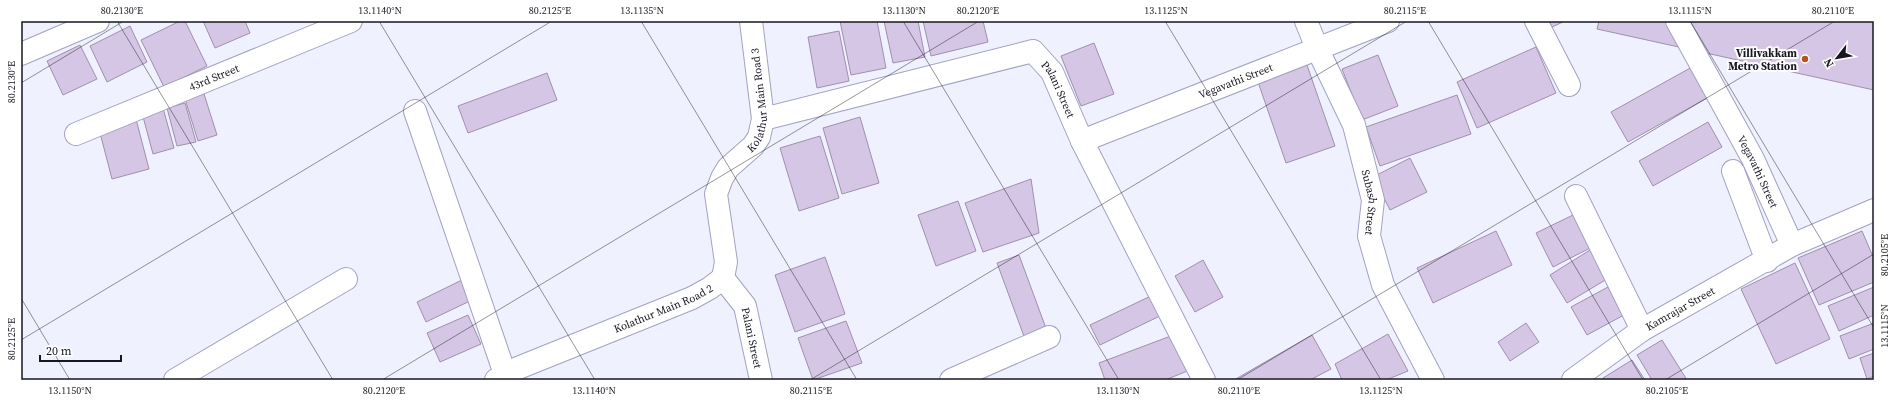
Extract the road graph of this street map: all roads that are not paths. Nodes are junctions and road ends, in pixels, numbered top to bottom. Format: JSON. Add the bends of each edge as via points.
{"nodes":[{"id":1,"x":98,"y":21,"type":"edge"},
{"id":2,"x":351,"y":21,"type":"edge"},
{"id":3,"x":751,"y":21,"type":"edge"},
{"id":4,"x":1306,"y":21,"type":"edge"},
{"id":5,"x":1388,"y":21,"type":"edge"},
{"id":6,"x":1536,"y":21,"type":"edge"},
{"id":7,"x":1677,"y":21,"type":"edge"},
{"id":8,"x":315,"y":27,"type":"edge"},
{"id":9,"x":1317,"y":48,"type":"junction"},
{"id":10,"x":21,"y":54,"type":"edge"},
{"id":11,"x":1569,"y":85,"type":"dead end"},
{"id":12,"x":414,"y":111,"type":"dead end"},
{"id":13,"x":763,"y":119,"type":"junction"},
{"id":14,"x":76,"y":134,"type":"dead end"},
{"id":15,"x":1082,"y":141,"type":"junction"},
{"id":16,"x":728,"y":168,"type":"joint"},
{"id":17,"x":1732,"y":171,"type":"dead end"},
{"id":18,"x":1576,"y":196,"type":"dead end"},
{"id":19,"x":1873,"y":214,"type":"edge"},
{"id":20,"x":1792,"y":245,"type":"junction"},
{"id":21,"x":1767,"y":261,"type":"junction"},
{"id":22,"x":723,"y":278,"type":"junction"},
{"id":23,"x":346,"y":279,"type":"dead end"},
{"id":24,"x":1642,"y":330,"type":"junction"},
{"id":25,"x":1049,"y":337,"type":"dead end"},
{"id":26,"x":1586,"y":376,"type":"edge"},
{"id":27,"x":501,"y":377,"type":"edge"},
{"id":28,"x":175,"y":380,"type":"edge"},
{"id":29,"x":761,"y":380,"type":"edge"},
{"id":30,"x":951,"y":380,"type":"edge"},
{"id":31,"x":1204,"y":380,"type":"edge"},
{"id":32,"x":1433,"y":380,"type":"edge"}],
"edges":[{"from":1,"to":10,"type":"street"},
{"from":2,"to":8,"type":"street","name":"43rd Street"},
{"from":3,"to":13,"type":"street","name":"Kolathur Main Road 3"},
{"from":4,"to":9,"type":"street","name":"Subash Street"},
{"from":5,"to":9,"type":"street","name":"Vegavathi Street"},
{"from":6,"to":11,"type":"street"},
{"from":7,"to":20,"type":"street","name":"Vegavathi Street","via":[[1753,159]]},
{"from":8,"to":14,"type":"street","name":"43rd Street"},
{"from":9,"to":15,"type":"street","name":"Vegavathi Street"},
{"from":9,"to":32,"type":"street","name":"Subash Street","via":[[1354,125],[1373,200],[1369,236],[1382,286]]},
{"from":12,"to":27,"type":"street"},
{"from":13,"to":15,"type":"street","name":"Palani Street","via":[[1033,51],[1052,72]]},
{"from":13,"to":16,"type":"street","name":"Kolathur Main Road 3","via":[[759,137],[753,146]]},
{"from":15,"to":31,"type":"street","name":"Palani Street"},
{"from":16,"to":22,"type":"street","name":"Kolathur Main Road 2","via":[[716,194],[726,262]]},
{"from":17,"to":21,"type":"street"},
{"from":18,"to":24,"type":"street","via":[[1591,231]]},
{"from":19,"to":20,"type":"street"},
{"from":20,"to":21,"type":"street","name":"Kamrajar Street"},
{"from":21,"to":24,"type":"street","name":"Kamrajar Street"},
{"from":22,"to":27,"type":"street","name":"Kolathur Main Road 2","via":[[692,298]]},
{"from":22,"to":29,"type":"street","name":"Palani Street","via":[[745,306]]},
{"from":23,"to":28,"type":"street"},
{"from":24,"to":26,"type":"street","name":"Kamrajar Street"},
{"from":25,"to":30,"type":"street"}]}
